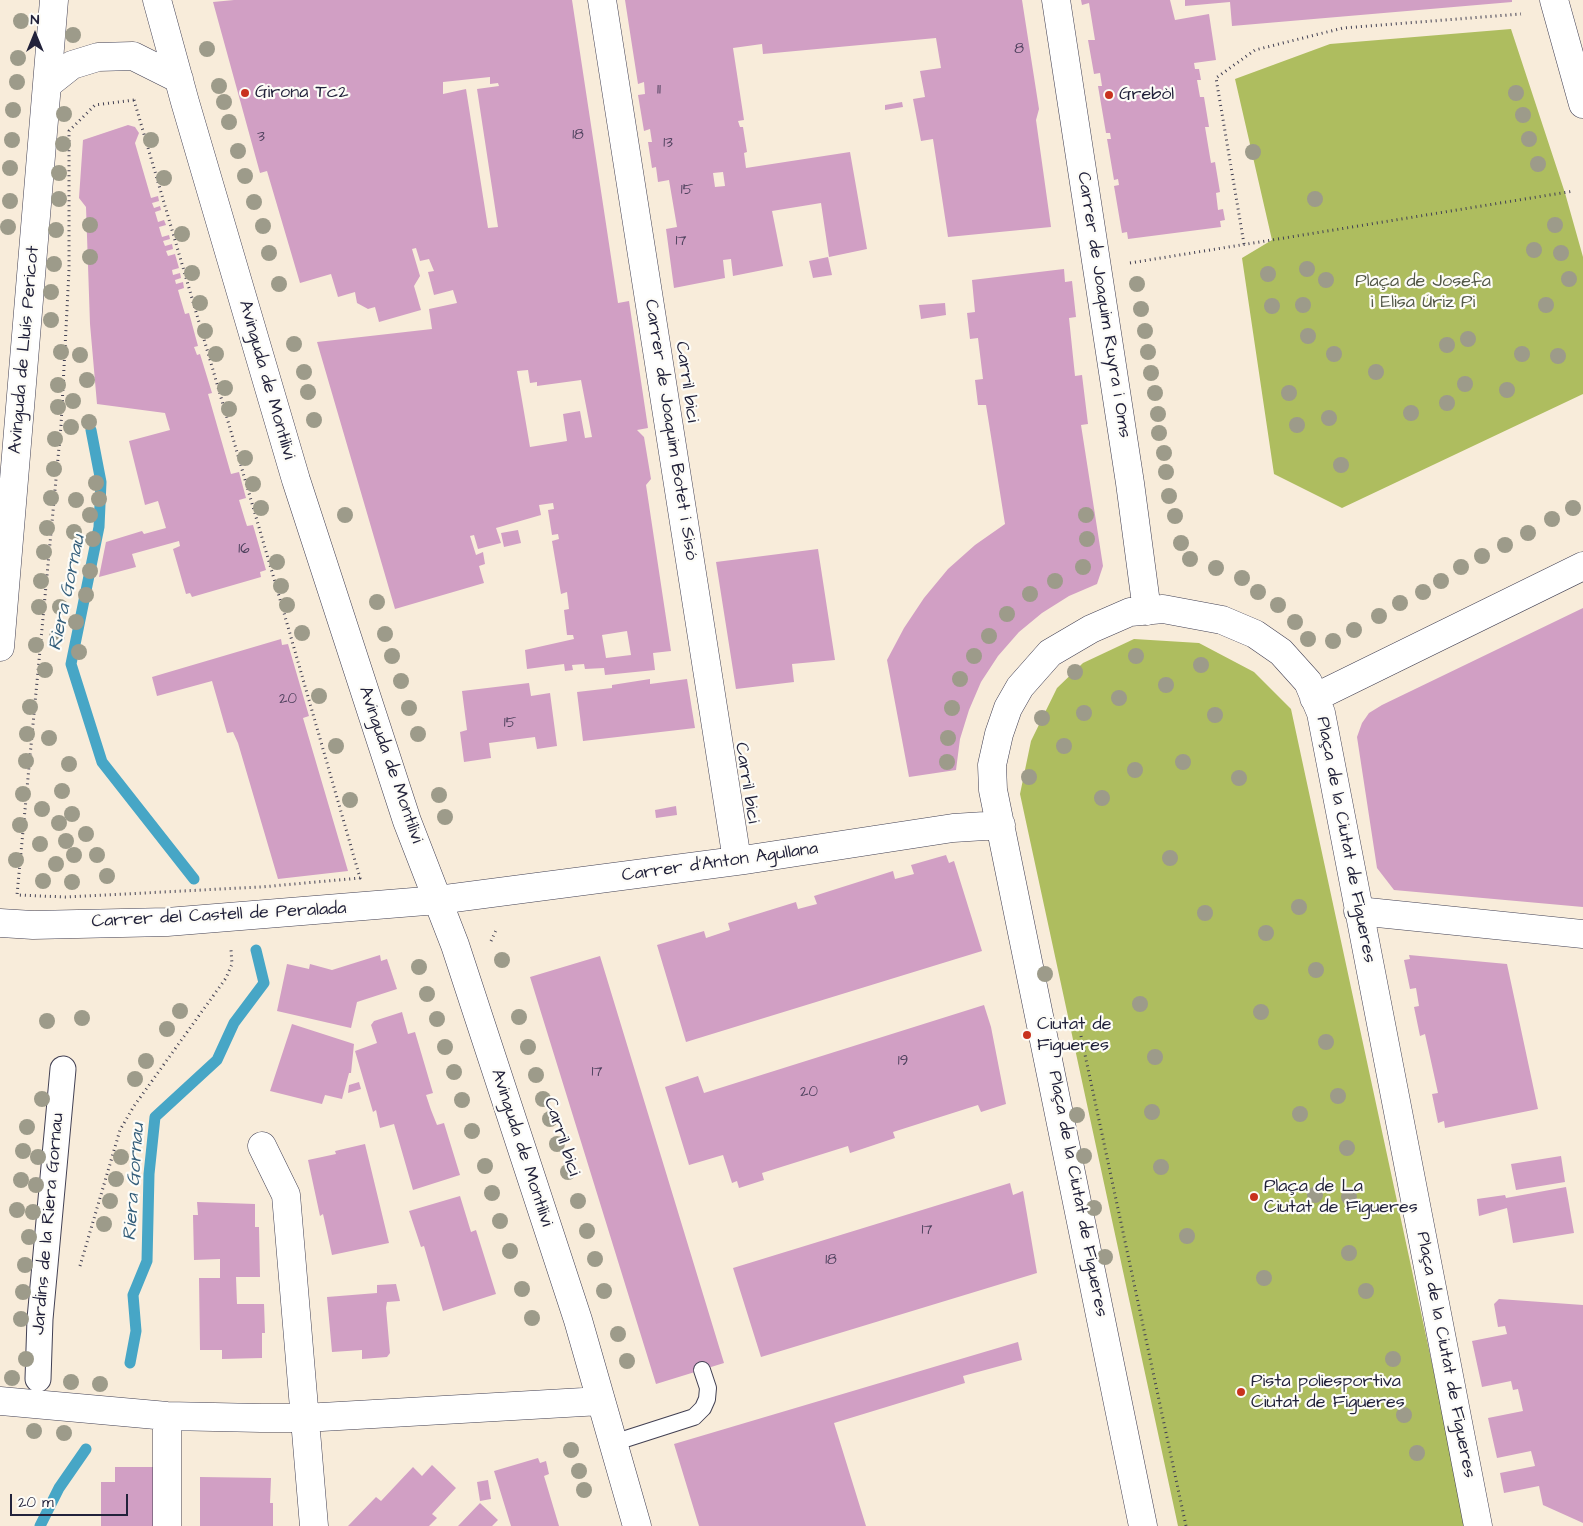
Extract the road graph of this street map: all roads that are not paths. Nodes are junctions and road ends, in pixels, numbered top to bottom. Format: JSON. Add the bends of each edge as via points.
{"nodes":[{"id":1,"x":54,"y":0,"type":"edge"},
{"id":2,"x":157,"y":0,"type":"edge"},
{"id":3,"x":602,"y":0,"type":"edge"},
{"id":4,"x":1056,"y":0,"type":"edge"},
{"id":5,"x":1554,"y":0,"type":"edge"},
{"id":6,"x":178,"y":79,"type":"junction"},
{"id":7,"x":48,"y":84,"type":"junction"},
{"id":8,"x":1583,"y":104,"type":"edge"},
{"id":9,"x":1583,"y":566,"type":"edge"},
{"id":10,"x":1147,"y":611,"type":"junction"},
{"id":11,"x":0,"y":647,"type":"edge"},
{"id":12,"x":1314,"y":698,"type":"junction"},
{"id":13,"x":1001,"y":825,"type":"junction"},
{"id":14,"x":737,"y":860,"type":"junction"},
{"id":15,"x":438,"y":900,"type":"junction"},
{"id":16,"x":1358,"y":911,"type":"junction"},
{"id":17,"x":0,"y":923,"type":"edge"},
{"id":18,"x":1583,"y":934,"type":"edge"},
{"id":19,"x":63,"y":1069,"type":"dead end"},
{"id":20,"x":262,"y":1146,"type":"dead end"},
{"id":21,"x":702,"y":1370,"type":"dead end"},
{"id":22,"x":38,"y":1379,"type":"dead end"},
{"id":23,"x":0,"y":1401,"type":"edge"},
{"id":24,"x":601,"y":1401,"type":"junction"},
{"id":25,"x":167,"y":1416,"type":"junction"},
{"id":26,"x":304,"y":1418,"type":"junction"},
{"id":27,"x":613,"y":1443,"type":"junction"},
{"id":28,"x":167,"y":1526,"type":"edge"},
{"id":29,"x":314,"y":1526,"type":"edge"},
{"id":30,"x":637,"y":1526,"type":"edge"},
{"id":31,"x":1143,"y":1526,"type":"edge"},
{"id":32,"x":1478,"y":1526,"type":"edge"}],
"edges":[{"from":1,"to":7,"type":"street","name":"Avinguda de Lluís Pericot"},
{"from":2,"to":6,"type":"street","name":"Avinguda de Montilivi"},
{"from":3,"to":14,"type":"street","name":"Carrer de Joaquim Botet i Sisó"},
{"from":4,"to":10,"type":"street","name":"Carrer de Joaquim Ruyra i Oms"},
{"from":5,"to":8,"type":"street"},
{"from":6,"to":7,"type":"street","via":[[133,56],[98,57],[72,65]]},
{"from":6,"to":15,"type":"street","name":"Avinguda de Montilivi","via":[[296,480],[407,820]]},
{"from":7,"to":11,"type":"street","name":"Avinguda de Lluís Pericot"},
{"from":9,"to":12,"type":"street"},
{"from":10,"to":12,"type":"street","name":"Plaça de la Ciutat de Figueres","via":[[1163,609],[1201,615],[1254,634],[1281,652],[1308,682]]},
{"from":10,"to":13,"type":"street","name":"Plaça de la Ciutat de Figueres","via":[[1130,612],[1067,642],[1050,653],[1020,687],[1008,708],[992,765]]},
{"from":12,"to":16,"type":"street","name":"Plaça de la Ciutat de Figueres","via":[[1325,730]]},
{"from":13,"to":14,"type":"street","name":"Carrer d'Anton Agullana","via":[[954,828]]},
{"from":13,"to":31,"type":"street","name":"Plaça de la Ciutat de Figueres"},
{"from":14,"to":15,"type":"street","name":"Carrer d'Anton Agullana"},
{"from":15,"to":17,"type":"street","name":"Carrer del Castell de Peralada","via":[[167,922]]},
{"from":15,"to":24,"type":"street","name":"Avinguda de Montilivi","via":[[578,1320]]},
{"from":16,"to":18,"type":"street"},
{"from":16,"to":32,"type":"street","name":"Plaça de la Ciutat de Figueres"},
{"from":19,"to":22,"type":"street","name":"Jardins de la Riera Gornau","via":[[40,1319]]},
{"from":20,"to":26,"type":"street","via":[[286,1195]]},
{"from":21,"to":27,"type":"lane","via":[[708,1388],[703,1408],[694,1417]]},
{"from":23,"to":25,"type":"street"},
{"from":24,"to":26,"type":"street"},
{"from":24,"to":27,"type":"street","name":"Avinguda de Montilivi"},
{"from":25,"to":26,"type":"street"},
{"from":25,"to":28,"type":"street"},
{"from":26,"to":29,"type":"street"},
{"from":27,"to":30,"type":"street","name":"Avinguda de Montilivi"}]}
